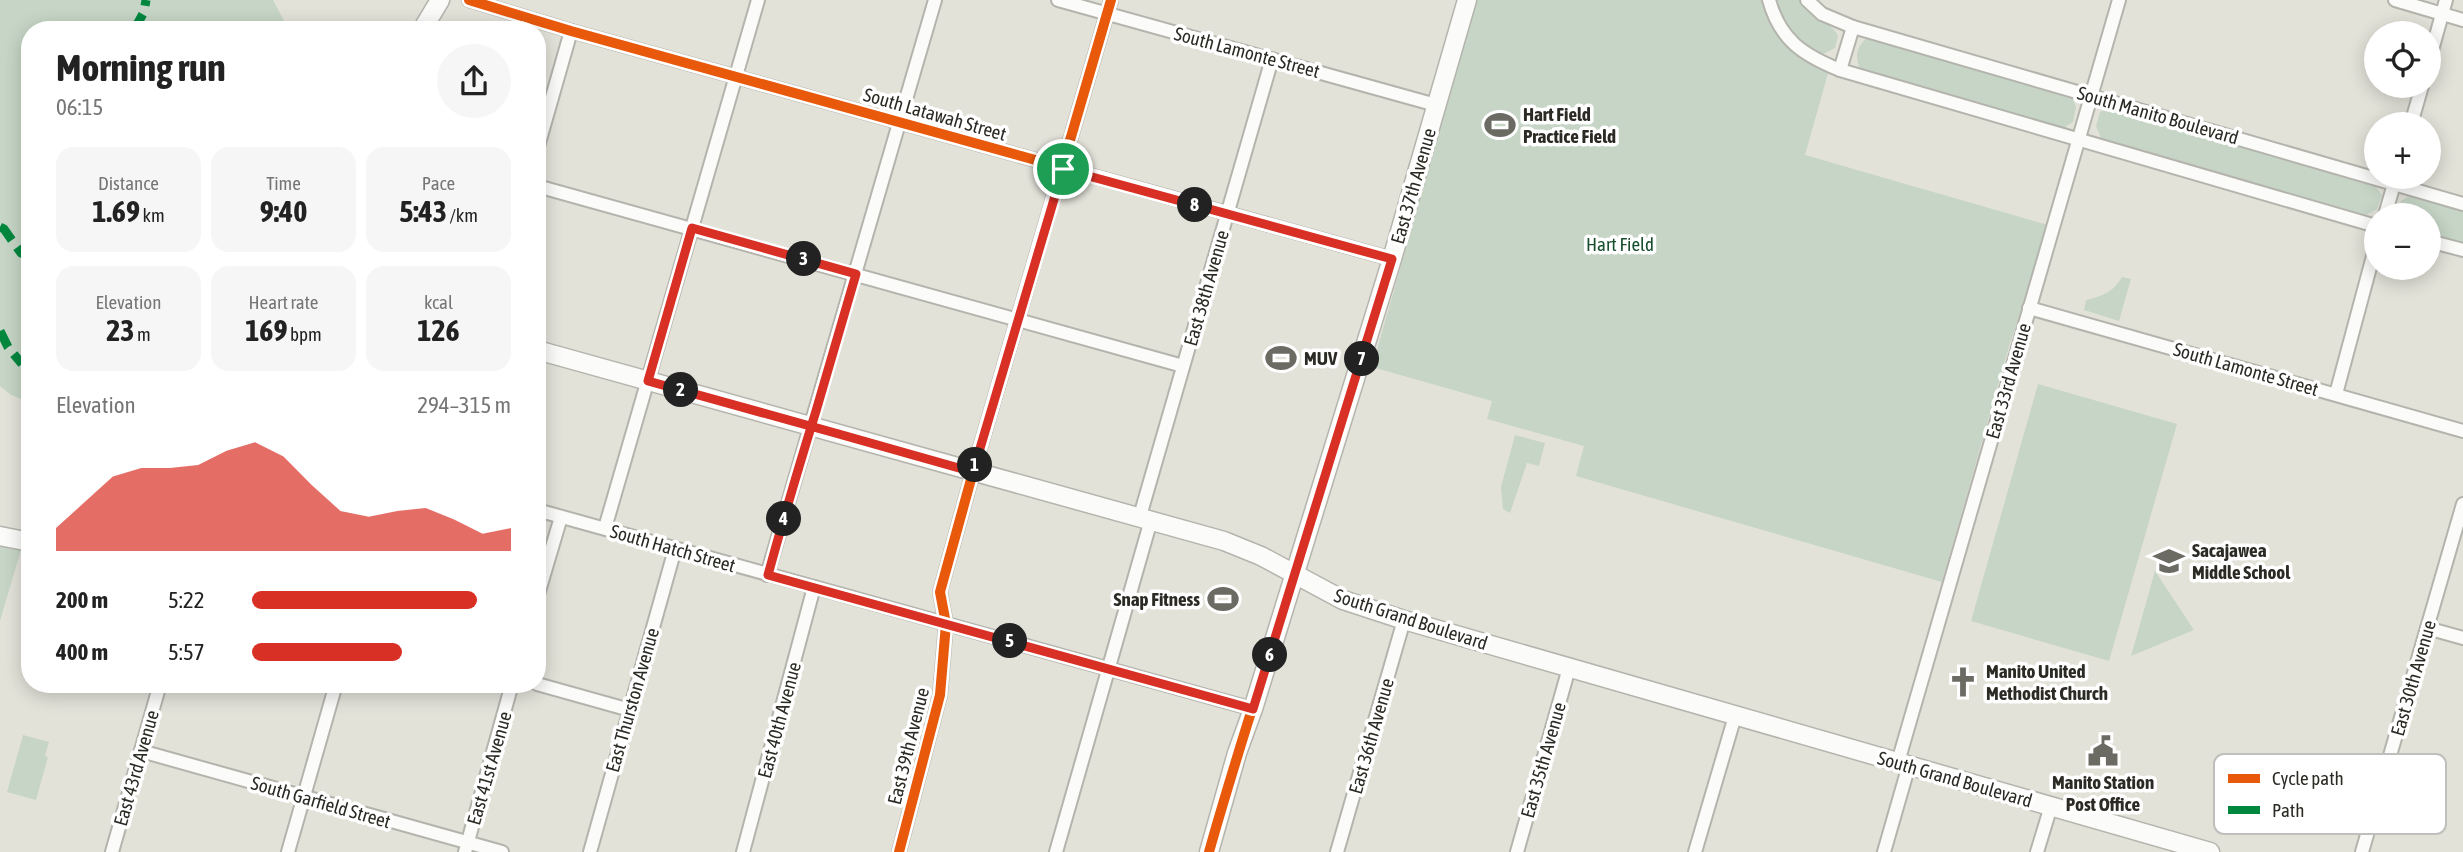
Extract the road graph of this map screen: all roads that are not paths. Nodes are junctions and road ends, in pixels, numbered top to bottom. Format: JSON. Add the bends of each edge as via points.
{"nodes":[{"id":1,"x":440,"y":0,"type":"edge"},
{"id":2,"x":469,"y":0,"type":"edge"},
{"id":3,"x":758,"y":0,"type":"edge"},
{"id":4,"x":935,"y":0,"type":"edge"},
{"id":5,"x":1058,"y":0,"type":"edge"},
{"id":6,"x":1111,"y":0,"type":"edge"},
{"id":7,"x":1467,"y":0,"type":"edge"},
{"id":8,"x":1769,"y":0,"type":"edge"},
{"id":9,"x":1807,"y":0,"type":"edge"},
{"id":10,"x":2119,"y":0,"type":"edge"},
{"id":11,"x":2395,"y":0,"type":"edge"},
{"id":12,"x":2446,"y":0,"type":"edge"},
{"id":13,"x":1107,"y":14,"type":"junction"},
{"id":14,"x":2442,"y":14,"type":"junction"},
{"id":15,"x":2463,"y":20,"type":"edge"},
{"id":16,"x":427,"y":21,"type":"edge"},
{"id":17,"x":538,"y":21,"type":"edge"},
{"id":18,"x":2440,"y":21,"type":"edge"},
{"id":19,"x":546,"y":23,"type":"edge"},
{"id":20,"x":1853,"y":27,"type":"junction"},
{"id":21,"x":571,"y":31,"type":"junction"},
{"id":22,"x":1272,"y":59,"type":"junction"},
{"id":23,"x":1840,"y":70,"type":"junction"},
{"id":24,"x":736,"y":77,"type":"junction"},
{"id":25,"x":2092,"y":96,"type":"junction"},
{"id":26,"x":1436,"y":105,"type":"junction"},
{"id":27,"x":546,"y":118,"type":"edge"},
{"id":28,"x":899,"y":123,"type":"junction"},
{"id":29,"x":2078,"y":139,"type":"junction"},
{"id":30,"x":1063,"y":169,"type":"junction"},
{"id":31,"x":2364,"y":171,"type":"edge"},
{"id":32,"x":546,"y":188,"type":"edge"},
{"id":33,"x":2420,"y":189,"type":"edge"},
{"id":34,"x":2463,"y":204,"type":"edge"},
{"id":35,"x":1227,"y":214,"type":"junction"},
{"id":36,"x":2364,"y":222,"type":"edge"},
{"id":37,"x":692,"y":228,"type":"junction"},
{"id":38,"x":2441,"y":244,"type":"edge"},
{"id":39,"x":2463,"y":250,"type":"edge"},
{"id":40,"x":1392,"y":259,"type":"junction"},
{"id":41,"x":856,"y":274,"type":"junction"},
{"id":42,"x":2367,"y":280,"type":"edge"},
{"id":43,"x":2029,"y":308,"type":"junction"},
{"id":44,"x":1019,"y":321,"type":"junction"},
{"id":45,"x":546,"y":353,"type":"edge"},
{"id":46,"x":1184,"y":366,"type":"junction"},
{"id":47,"x":648,"y":381,"type":"junction"},
{"id":48,"x":2336,"y":394,"type":"junction"},
{"id":49,"x":811,"y":426,"type":"junction"},
{"id":50,"x":2463,"y":431,"type":"edge"},
{"id":51,"x":973,"y":472,"type":"junction"},
{"id":52,"x":2463,"y":505,"type":"edge"},
{"id":53,"x":546,"y":513,"type":"edge"},
{"id":54,"x":561,"y":517,"type":"junction"},
{"id":55,"x":1146,"y":518,"type":"junction"},
{"id":56,"x":605,"y":528,"type":"junction"},
{"id":57,"x":0,"y":536,"type":"edge"},
{"id":58,"x":21,"y":540,"type":"edge"},
{"id":59,"x":675,"y":549,"type":"junction"},
{"id":60,"x":546,"y":568,"type":"edge"},
{"id":61,"x":1294,"y":574,"type":"junction"},
{"id":62,"x":768,"y":575,"type":"junction"},
{"id":63,"x":814,"y":587,"type":"junction"},
{"id":64,"x":1404,"y":620,"type":"junction"},
{"id":65,"x":946,"y":624,"type":"junction"},
{"id":66,"x":2427,"y":628,"type":"junction"},
{"id":67,"x":2463,"y":638,"type":"edge"},
{"id":68,"x":1569,"y":668,"type":"junction"},
{"id":69,"x":1109,"y":669,"type":"junction"},
{"id":70,"x":546,"y":687,"type":"edge"},
{"id":71,"x":157,"y":693,"type":"edge"},
{"id":72,"x":333,"y":693,"type":"edge"},
{"id":73,"x":509,"y":693,"type":"edge"},
{"id":74,"x":1253,"y":709,"type":"junction"},
{"id":75,"x":630,"y":710,"type":"junction"},
{"id":76,"x":1735,"y":716,"type":"junction"},
{"id":77,"x":141,"y":751,"type":"junction"},
{"id":78,"x":2390,"y":754,"type":"edge"},
{"id":79,"x":1904,"y":764,"type":"junction"},
{"id":80,"x":304,"y":797,"type":"junction"},
{"id":81,"x":2051,"y":806,"type":"junction"},
{"id":82,"x":2367,"y":834,"type":"edge"},
{"id":83,"x":466,"y":847,"type":"edge"},
{"id":84,"x":595,"y":851,"type":"edge"},
{"id":85,"x":112,"y":852,"type":"edge"},
{"id":86,"x":288,"y":852,"type":"edge"},
{"id":87,"x":502,"y":852,"type":"edge"},
{"id":88,"x":743,"y":852,"type":"edge"},
{"id":89,"x":899,"y":852,"type":"edge"},
{"id":90,"x":1056,"y":852,"type":"edge"},
{"id":91,"x":1209,"y":852,"type":"edge"},
{"id":92,"x":1337,"y":852,"type":"edge"},
{"id":93,"x":1517,"y":852,"type":"edge"},
{"id":94,"x":1695,"y":852,"type":"edge"},
{"id":95,"x":1884,"y":852,"type":"edge"},
{"id":96,"x":2038,"y":852,"type":"edge"},
{"id":97,"x":2207,"y":852,"type":"edge"},
{"id":98,"x":2362,"y":852,"type":"edge"}],
"edges":[{"from":1,"to":16,"type":"main road"},
{"from":2,"to":17,"type":"street","name":"South Latawah Street"},
{"from":3,"to":24,"type":"street"},
{"from":4,"to":28,"type":"street"},
{"from":5,"to":13,"type":"street","name":"South Lamonte Street"},
{"from":6,"to":13,"type":"street","name":"East 39th Avenue"},
{"from":7,"to":26,"type":"main road","name":"East 37th Avenue"},
{"from":8,"to":23,"type":"street","via":[[1773,15],[1795,46]]},
{"from":9,"to":20,"type":"street","name":"South Manito Boulevard","via":[[1822,14]]},
{"from":10,"to":25,"type":"street","name":"East 33rd Avenue"},
{"from":11,"to":14,"type":"street"},
{"from":12,"to":14,"type":"street"},
{"from":13,"to":22,"type":"street","name":"South Lamonte Street"},
{"from":13,"to":30,"type":"street","name":"East 39th Avenue"},
{"from":14,"to":15,"type":"street"},
{"from":14,"to":18,"type":"street"},
{"from":19,"to":21,"type":"street","name":"South Latawah Street"},
{"from":20,"to":23,"type":"street"},
{"from":20,"to":25,"type":"street","name":"South Manito Boulevard"},
{"from":21,"to":24,"type":"street","name":"South Latawah Street"},
{"from":21,"to":27,"type":"street"},
{"from":22,"to":26,"type":"street","name":"South Lamonte Street"},
{"from":22,"to":35,"type":"street","name":"East 38th Avenue"},
{"from":23,"to":29,"type":"street"},
{"from":24,"to":28,"type":"street","name":"South Latawah Street"},
{"from":24,"to":37,"type":"street"},
{"from":25,"to":29,"type":"street","name":"East 33rd Avenue"},
{"from":25,"to":31,"type":"street","name":"South Manito Boulevard"},
{"from":26,"to":40,"type":"main road","name":"East 37th Avenue"},
{"from":28,"to":30,"type":"street","name":"South Latawah Street"},
{"from":28,"to":41,"type":"street"},
{"from":29,"to":36,"type":"street"},
{"from":29,"to":43,"type":"street","name":"East 33rd Avenue"},
{"from":30,"to":35,"type":"street","name":"South Latawah Street"},
{"from":30,"to":44,"type":"street","name":"East 39th Avenue"},
{"from":32,"to":37,"type":"street"},
{"from":33,"to":34,"type":"street","name":"South Manito Boulevard"},
{"from":35,"to":40,"type":"street","name":"South Latawah Street"},
{"from":35,"to":46,"type":"street","name":"East 38th Avenue"},
{"from":37,"to":41,"type":"street"},
{"from":37,"to":47,"type":"street"},
{"from":38,"to":39,"type":"street"},
{"from":40,"to":61,"type":"main road","name":"East 37th Avenue"},
{"from":41,"to":44,"type":"street"},
{"from":41,"to":49,"type":"street"},
{"from":42,"to":48,"type":"street"},
{"from":43,"to":48,"type":"street","name":"South Lamonte Street"},
{"from":43,"to":79,"type":"street","name":"East 33rd Avenue"},
{"from":44,"to":46,"type":"street"},
{"from":44,"to":51,"type":"street","name":"East 39th Avenue"},
{"from":45,"to":47,"type":"main road","name":"South Grand Boulevard"},
{"from":46,"to":55,"type":"street","name":"East 38th Avenue"},
{"from":47,"to":49,"type":"main road","name":"South Grand Boulevard"},
{"from":47,"to":56,"type":"street"},
{"from":48,"to":50,"type":"street","name":"South Lamonte Street"},
{"from":49,"to":51,"type":"main road","name":"South Grand Boulevard"},
{"from":49,"to":62,"type":"street"},
{"from":51,"to":55,"type":"main road","name":"South Grand Boulevard"},
{"from":51,"to":65,"type":"street","name":"East 39th Avenue","via":[[940,592]]},
{"from":52,"to":66,"type":"street","name":"East 30th Avenue"},
{"from":53,"to":54,"type":"street","name":"South Hatch Street"},
{"from":54,"to":56,"type":"street","name":"South Hatch Street"},
{"from":54,"to":60,"type":"street"},
{"from":55,"to":61,"type":"main road","name":"South Grand Boulevard","via":[[1224,541]]},
{"from":55,"to":69,"type":"street","name":"East 38th Avenue"},
{"from":56,"to":59,"type":"street","name":"South Hatch Street"},
{"from":57,"to":58,"type":"main road"},
{"from":59,"to":62,"type":"street","name":"South Hatch Street"},
{"from":59,"to":75,"type":"street","name":"East Thurston Avenue"},
{"from":61,"to":64,"type":"main road","name":"South Grand Boulevard","via":[[1343,600]]},
{"from":61,"to":74,"type":"main road","name":"East 37th Avenue"},
{"from":62,"to":63,"type":"street","name":"South Hatch Street"},
{"from":63,"to":65,"type":"street","name":"South Hatch Street"},
{"from":63,"to":88,"type":"street","name":"East 40th Avenue"},
{"from":64,"to":68,"type":"main road","name":"South Grand Boulevard"},
{"from":64,"to":92,"type":"street","name":"East 36th Avenue"},
{"from":65,"to":69,"type":"street","name":"South Hatch Street"},
{"from":65,"to":89,"type":"street","name":"East 39th Avenue","via":[[940,695]]},
{"from":66,"to":67,"type":"street"},
{"from":66,"to":78,"type":"street","name":"East 30th Avenue"},
{"from":68,"to":76,"type":"main road","name":"South Grand Boulevard"},
{"from":68,"to":93,"type":"street","name":"East 35th Avenue"},
{"from":69,"to":74,"type":"street","name":"South Hatch Street"},
{"from":69,"to":90,"type":"street","name":"East 38th Avenue"},
{"from":70,"to":75,"type":"street"},
{"from":71,"to":77,"type":"street","name":"East 43rd Avenue"},
{"from":72,"to":80,"type":"street"},
{"from":73,"to":83,"type":"street","name":"East 41st Avenue"},
{"from":74,"to":91,"type":"main road","name":"East 37th Avenue"},
{"from":75,"to":84,"type":"street","name":"East Thurston Avenue"},
{"from":76,"to":79,"type":"main road","name":"South Grand Boulevard"},
{"from":76,"to":94,"type":"street"},
{"from":77,"to":80,"type":"street","name":"South Garfield Street"},
{"from":77,"to":85,"type":"street","name":"East 43rd Avenue"},
{"from":79,"to":81,"type":"main road","name":"South Grand Boulevard"},
{"from":79,"to":95,"type":"street","name":"East 33rd Avenue"},
{"from":80,"to":83,"type":"street","name":"South Garfield Street"},
{"from":80,"to":86,"type":"street"},
{"from":81,"to":96,"type":"street"},
{"from":81,"to":97,"type":"main road","name":"South Grand Boulevard"},
{"from":82,"to":98,"type":"street","name":"East 30th Avenue"},
{"from":83,"to":87,"type":"street","name":"South Garfield Street"}]}
